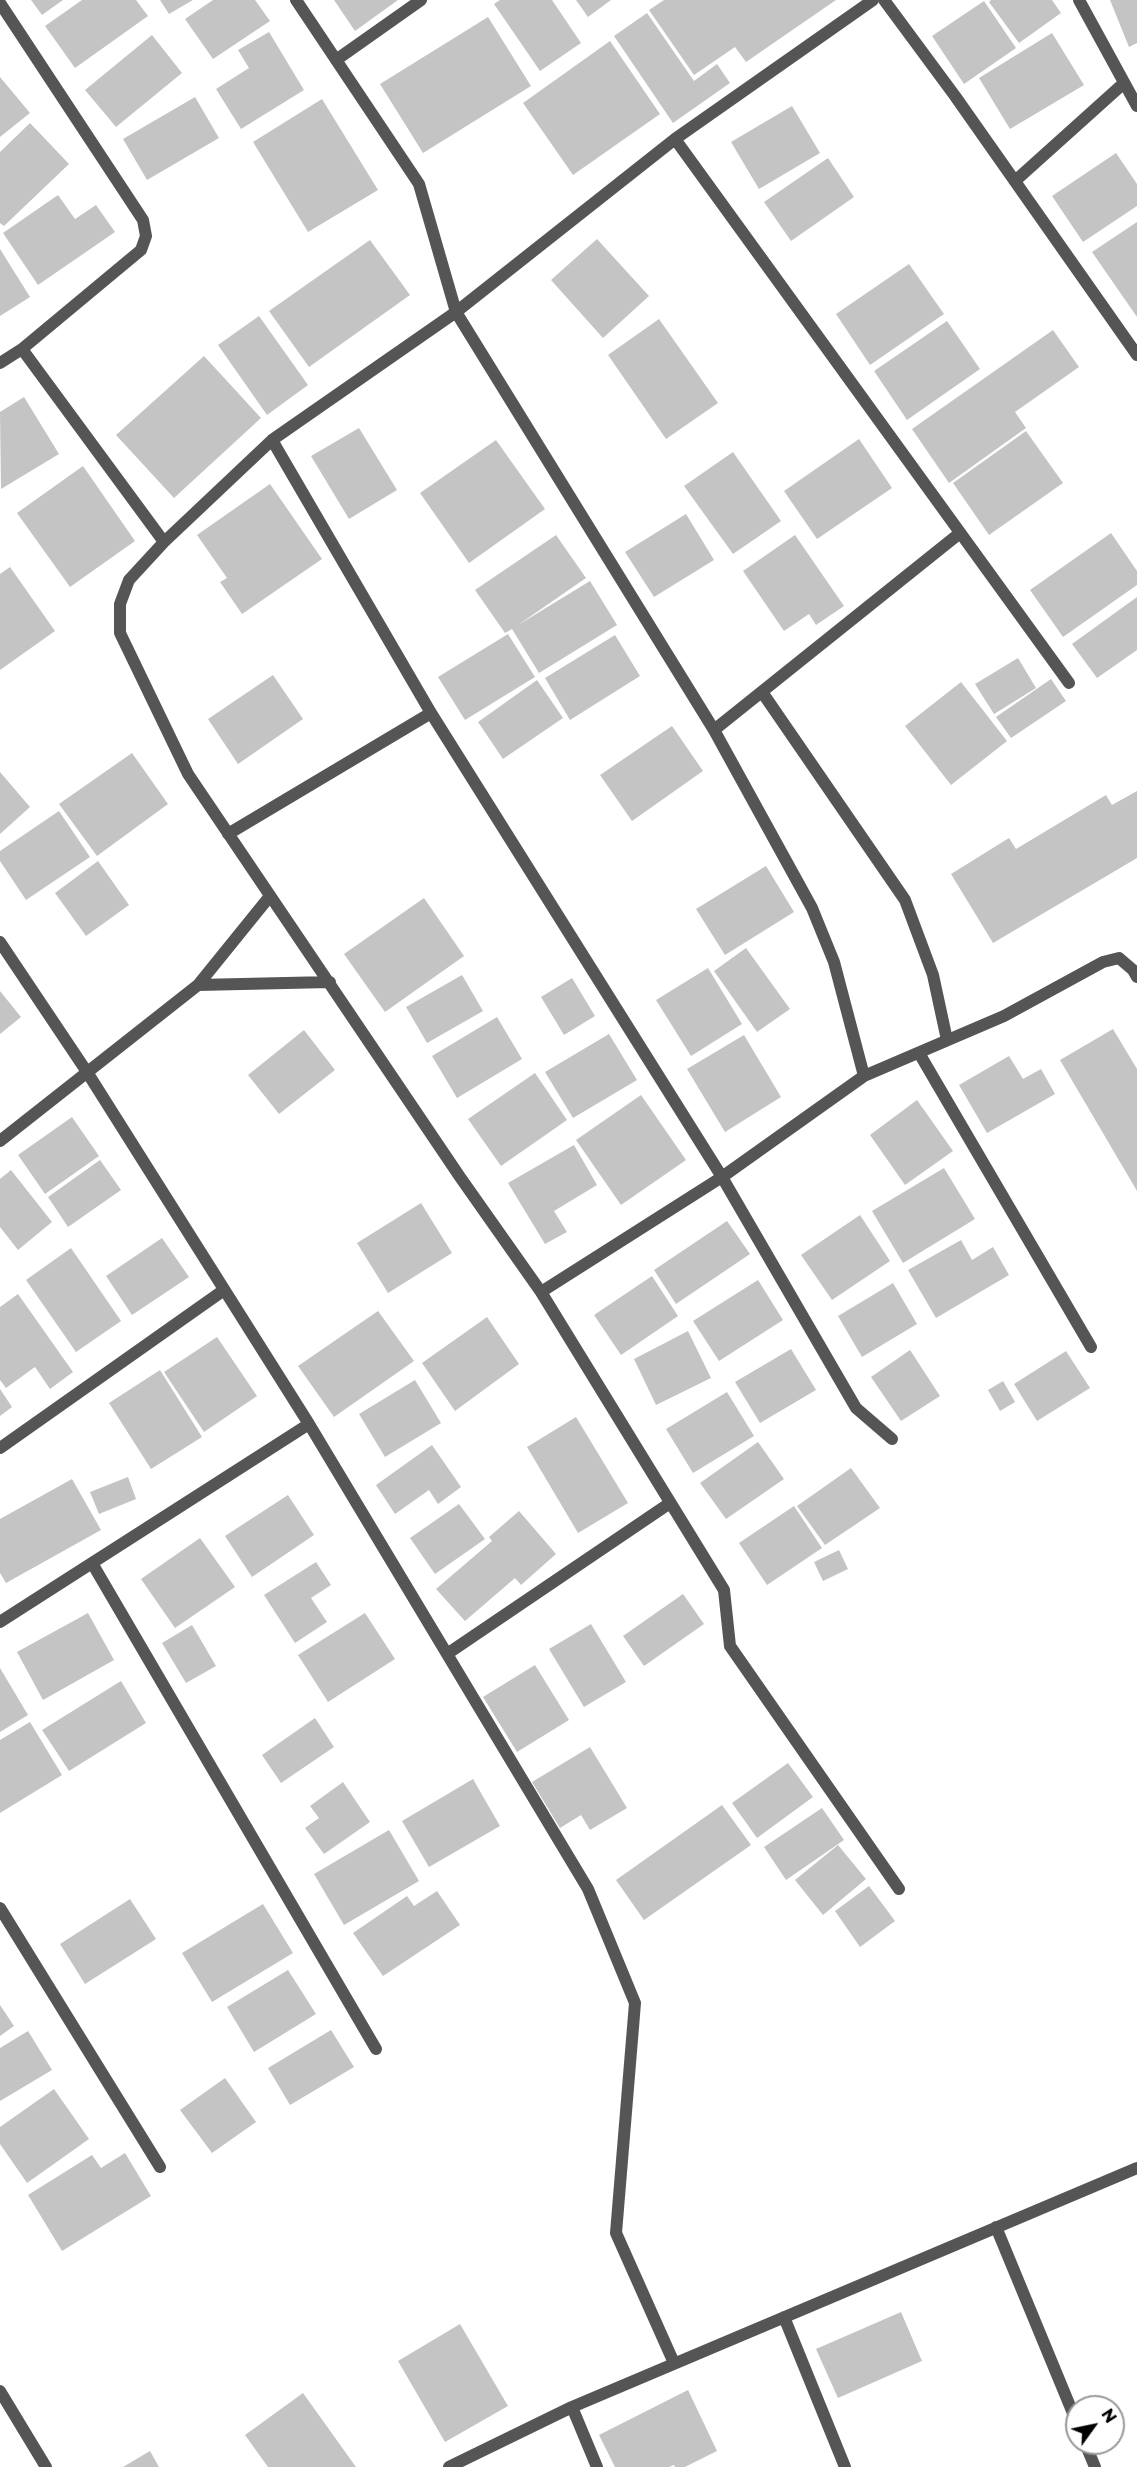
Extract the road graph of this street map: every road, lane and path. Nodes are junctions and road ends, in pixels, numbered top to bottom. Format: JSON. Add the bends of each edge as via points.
{"nodes":[{"id":1,"x":296,"y":0,"type":"edge"},
{"id":2,"x":421,"y":0,"type":"edge"},
{"id":3,"x":873,"y":0,"type":"edge"},
{"id":4,"x":884,"y":0,"type":"edge"},
{"id":5,"x":1079,"y":0,"type":"edge"},
{"id":6,"x":0,"y":3,"type":"edge"},
{"id":7,"x":336,"y":60,"type":"junction"},
{"id":8,"x":1124,"y":83,"type":"junction"},
{"id":9,"x":1137,"y":106,"type":"edge"},
{"id":10,"x":675,"y":140,"type":"junction"},
{"id":11,"x":1015,"y":181,"type":"junction"},
{"id":12,"x":456,"y":312,"type":"junction"},
{"id":13,"x":22,"y":349,"type":"junction"},
{"id":14,"x":1137,"y":355,"type":"edge"},
{"id":15,"x":0,"y":363,"type":"edge"},
{"id":16,"x":272,"y":440,"type":"junction"},
{"id":17,"x":960,"y":533,"type":"junction"},
{"id":18,"x":164,"y":542,"type":"junction"},
{"id":19,"x":1069,"y":683,"type":"dead end"},
{"id":20,"x":762,"y":692,"type":"junction"},
{"id":21,"x":431,"y":713,"type":"junction"},
{"id":22,"x":714,"y":730,"type":"junction"},
{"id":23,"x":228,"y":834,"type":"junction"},
{"id":24,"x":270,"y":896,"type":"junction"},
{"id":25,"x":0,"y":942,"type":"edge"},
{"id":26,"x":1137,"y":977,"type":"edge"},
{"id":27,"x":330,"y":982,"type":"junction"},
{"id":28,"x":198,"y":985,"type":"junction"},
{"id":29,"x":947,"y":1040,"type":"junction"},
{"id":30,"x":919,"y":1053,"type":"junction"},
{"id":31,"x":87,"y":1072,"type":"junction"},
{"id":32,"x":864,"y":1076,"type":"junction"},
{"id":33,"x":0,"y":1141,"type":"edge"},
{"id":34,"x":722,"y":1177,"type":"junction"},
{"id":35,"x":224,"y":1290,"type":"junction"},
{"id":36,"x":541,"y":1292,"type":"junction"},
{"id":37,"x":1091,"y":1347,"type":"dead end"},
{"id":38,"x":309,"y":1424,"type":"junction"},
{"id":39,"x":892,"y":1439,"type":"dead end"},
{"id":40,"x":0,"y":1448,"type":"edge"},
{"id":41,"x":670,"y":1503,"type":"junction"},
{"id":42,"x":92,"y":1563,"type":"junction"},
{"id":43,"x":0,"y":1622,"type":"edge"},
{"id":44,"x":447,"y":1654,"type":"junction"},
{"id":45,"x":899,"y":1889,"type":"dead end"},
{"id":46,"x":0,"y":1908,"type":"edge"},
{"id":47,"x":376,"y":2049,"type":"dead end"},
{"id":48,"x":160,"y":2167,"type":"dead end"},
{"id":49,"x":1137,"y":2168,"type":"edge"},
{"id":50,"x":996,"y":2227,"type":"junction"},
{"id":51,"x":784,"y":2317,"type":"junction"},
{"id":52,"x":674,"y":2363,"type":"junction"},
{"id":53,"x":0,"y":2391,"type":"edge"},
{"id":54,"x":1065,"y":2395,"type":"edge"},
{"id":55,"x":572,"y":2407,"type":"junction"},
{"id":56,"x":46,"y":2467,"type":"edge"},
{"id":57,"x":449,"y":2467,"type":"edge"},
{"id":58,"x":597,"y":2467,"type":"edge"},
{"id":59,"x":844,"y":2467,"type":"edge"}],
"edges":[{"from":1,"to":7,"type":"street"},
{"from":2,"to":7,"type":"street"},
{"from":3,"to":10,"type":"street"},
{"from":4,"to":11,"type":"street"},
{"from":5,"to":8,"type":"street"},
{"from":6,"to":13,"type":"street","via":[[143,220],[146,236],[141,250]]},
{"from":7,"to":12,"type":"street","via":[[419,184]]},
{"from":8,"to":9,"type":"street"},
{"from":8,"to":11,"type":"street"},
{"from":10,"to":12,"type":"street"},
{"from":10,"to":17,"type":"street"},
{"from":11,"to":14,"type":"street"},
{"from":12,"to":16,"type":"street"},
{"from":12,"to":22,"type":"street"},
{"from":13,"to":15,"type":"street"},
{"from":13,"to":18,"type":"street"},
{"from":16,"to":18,"type":"street"},
{"from":16,"to":21,"type":"street"},
{"from":17,"to":19,"type":"street"},
{"from":17,"to":20,"type":"street"},
{"from":18,"to":23,"type":"street","via":[[129,580],[120,604],[120,633],[188,774]]},
{"from":20,"to":22,"type":"street"},
{"from":20,"to":29,"type":"street","via":[[905,900],[933,975]]},
{"from":21,"to":23,"type":"street"},
{"from":21,"to":34,"type":"street"},
{"from":22,"to":32,"type":"street","via":[[812,908],[834,962]]},
{"from":23,"to":24,"type":"street"},
{"from":24,"to":27,"type":"street"},
{"from":24,"to":28,"type":"street"},
{"from":25,"to":31,"type":"street"},
{"from":26,"to":29,"type":"street","via":[[1119,958],[1103,962],[1004,1016]]},
{"from":27,"to":28,"type":"street"},
{"from":27,"to":36,"type":"street"},
{"from":28,"to":31,"type":"street"},
{"from":29,"to":30,"type":"street"},
{"from":30,"to":32,"type":"street"},
{"from":30,"to":37,"type":"street"},
{"from":31,"to":33,"type":"street"},
{"from":31,"to":35,"type":"street"},
{"from":32,"to":34,"type":"street"},
{"from":34,"to":36,"type":"street"},
{"from":34,"to":39,"type":"street","via":[[856,1408]]},
{"from":35,"to":38,"type":"street"},
{"from":35,"to":40,"type":"street"},
{"from":36,"to":41,"type":"street"},
{"from":38,"to":42,"type":"street"},
{"from":38,"to":44,"type":"street"},
{"from":41,"to":44,"type":"street"},
{"from":41,"to":45,"type":"street","via":[[724,1590],[730,1646]]},
{"from":42,"to":43,"type":"street"},
{"from":42,"to":47,"type":"street"},
{"from":44,"to":52,"type":"street","via":[[588,1889],[635,2003],[616,2233]]},
{"from":46,"to":48,"type":"street"},
{"from":49,"to":50,"type":"street"},
{"from":50,"to":51,"type":"street"},
{"from":50,"to":54,"type":"street"},
{"from":51,"to":52,"type":"street"},
{"from":51,"to":59,"type":"street"},
{"from":52,"to":55,"type":"street"},
{"from":53,"to":56,"type":"street"},
{"from":55,"to":57,"type":"street"},
{"from":55,"to":58,"type":"street"}]}
